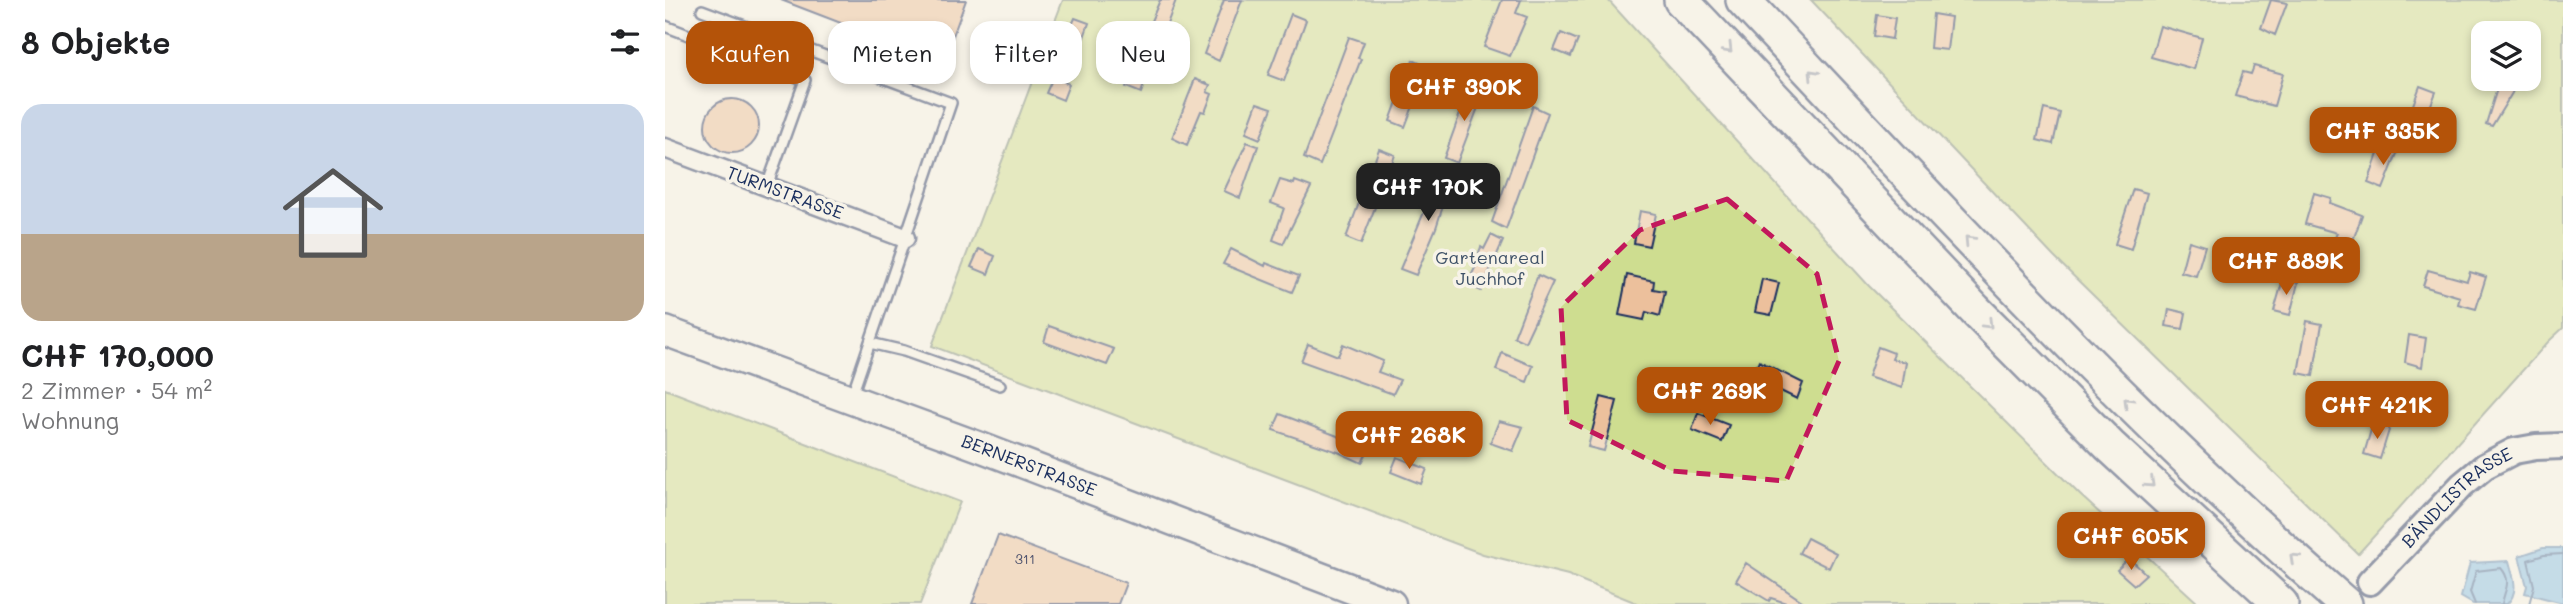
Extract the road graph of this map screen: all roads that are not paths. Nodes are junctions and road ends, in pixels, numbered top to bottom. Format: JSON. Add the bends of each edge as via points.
{"nodes":[{"id":1,"x":1681,"y":0,"type":"edge"},
{"id":2,"x":1743,"y":0,"type":"edge"},
{"id":3,"x":702,"y":10,"type":"dead end"},
{"id":4,"x":665,"y":26,"type":"edge"},
{"id":5,"x":665,"y":148,"type":"edge"},
{"id":6,"x":767,"y":186,"type":"junction"},
{"id":7,"x":905,"y":238,"type":"junction"},
{"id":8,"x":665,"y":331,"type":"edge"},
{"id":9,"x":870,"y":343,"type":"junction"},
{"id":10,"x":1000,"y":385,"type":"dead end"},
{"id":11,"x":851,"y":399,"type":"junction"},
{"id":12,"x":2563,"y":446,"type":"edge"},
{"id":13,"x":2370,"y":582,"type":"dead end"},
{"id":14,"x":1391,"y":604,"type":"edge"},
{"id":15,"x":2281,"y":604,"type":"edge"},
{"id":16,"x":2345,"y":604,"type":"edge"}],
"edges":[{"from":1,"to":15,"type":"highway","one_way":true,"via":[[2110,446]]},
{"from":16,"to":2,"type":"highway","one_way":true,"via":[[2094,368]]},
{"from":3,"to":7,"type":"lane","via":[[951,103]]},
{"from":4,"to":6,"type":"lane","via":[[805,80]]},
{"from":5,"to":6,"type":"street","name":"TURMSTRASSE"},
{"from":6,"to":7,"type":"street","name":"TURMSTRASSE"},
{"from":7,"to":9,"type":"lane"},
{"from":8,"to":11,"type":"main road","name":"BERNERSTRASSE"},
{"from":9,"to":10,"type":"lane"},
{"from":9,"to":11,"type":"lane"},
{"from":11,"to":14,"type":"main road","name":"BERNERSTRASSE"},
{"from":12,"to":13,"type":"street","name":"BÄNDLISTRASSE","via":[[2514,451],[2484,466]]}]}
